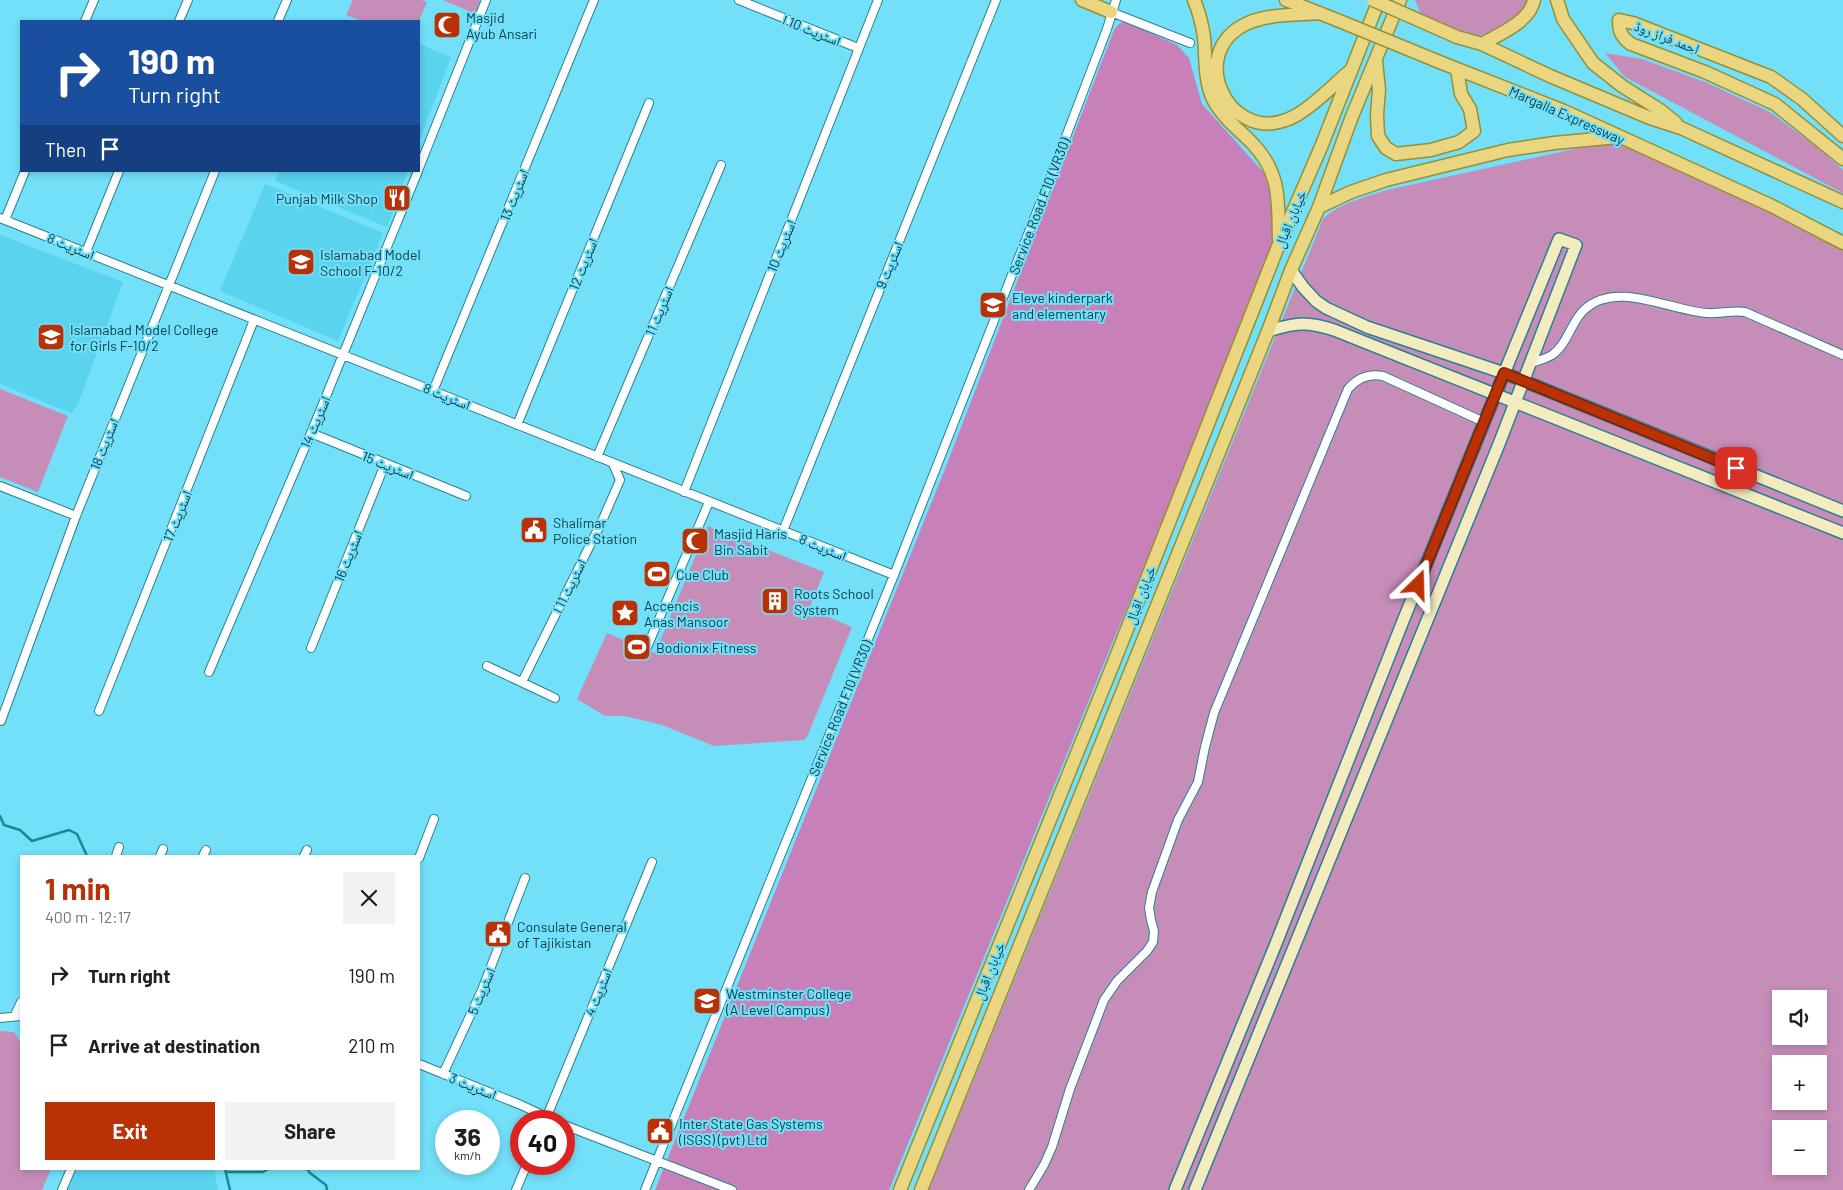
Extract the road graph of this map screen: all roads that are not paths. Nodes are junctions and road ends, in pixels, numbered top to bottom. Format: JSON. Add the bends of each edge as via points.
{"nodes":[{"id":1,"x":94,"y":0,"type":"edge"},
{"id":2,"x":188,"y":0,"type":"edge"},
{"id":3,"x":287,"y":0,"type":"edge"},
{"id":4,"x":486,"y":0,"type":"edge"},
{"id":5,"x":594,"y":0,"type":"edge"},
{"id":6,"x":738,"y":0,"type":"edge"},
{"id":7,"x":878,"y":0,"type":"edge"},
{"id":8,"x":996,"y":0,"type":"edge"},
{"id":9,"x":1082,"y":0,"type":"edge"},
{"id":10,"x":1194,"y":0,"type":"edge"},
{"id":11,"x":1286,"y":0,"type":"edge"},
{"id":12,"x":1373,"y":0,"type":"edge"},
{"id":13,"x":1379,"y":0,"type":"edge"},
{"id":14,"x":1400,"y":0,"type":"edge"},
{"id":15,"x":1534,"y":0,"type":"edge"},
{"id":16,"x":1557,"y":0,"type":"edge"},
{"id":17,"x":1114,"y":6,"type":"edge"},
{"id":18,"x":1320,"y":13,"type":"junction"},
{"id":19,"x":85,"y":20,"type":"edge"},
{"id":20,"x":180,"y":20,"type":"edge"},
{"id":21,"x":278,"y":20,"type":"edge"},
{"id":22,"x":1190,"y":43,"type":"dead end"},
{"id":23,"x":1482,"y":44,"type":"junction"},
{"id":24,"x":858,"y":48,"type":"junction"},
{"id":25,"x":1376,"y":59,"type":"junction"},
{"id":26,"x":1350,"y":70,"type":"junction"},
{"id":27,"x":1457,"y":70,"type":"junction"},
{"id":28,"x":649,"y":103,"type":"dead end"},
{"id":29,"x":1681,"y":128,"type":"junction"},
{"id":30,"x":1843,"y":136,"type":"edge"},
{"id":31,"x":1618,"y":137,"type":"junction"},
{"id":32,"x":1843,"y":159,"type":"edge"},
{"id":33,"x":420,"y":165,"type":"edge"},
{"id":34,"x":721,"y":165,"type":"dead end"},
{"id":35,"x":25,"y":172,"type":"edge"},
{"id":36,"x":119,"y":172,"type":"edge"},
{"id":37,"x":216,"y":172,"type":"edge"},
{"id":38,"x":417,"y":172,"type":"edge"},
{"id":39,"x":1843,"y":202,"type":"edge"},
{"id":40,"x":1319,"y":207,"type":"junction"},
{"id":41,"x":3,"y":219,"type":"edge"},
{"id":42,"x":1843,"y":243,"type":"edge"},
{"id":43,"x":1279,"y":244,"type":"junction"},
{"id":44,"x":86,"y":252,"type":"junction"},
{"id":45,"x":1291,"y":270,"type":"junction"},
{"id":46,"x":168,"y":285,"type":"junction"},
{"id":47,"x":254,"y":320,"type":"junction"},
{"id":48,"x":1268,"y":332,"type":"junction"},
{"id":49,"x":1843,"y":355,"type":"edge"},
{"id":50,"x":343,"y":356,"type":"junction"},
{"id":51,"x":1530,"y":362,"type":"junction"},
{"id":52,"x":1504,"y":373,"type":"junction"},
{"id":53,"x":1523,"y":382,"type":"junction"},
{"id":54,"x":433,"y":391,"type":"junction"},
{"id":55,"x":1495,"y":395,"type":"junction"},
{"id":56,"x":1514,"y":403,"type":"junction"},
{"id":57,"x":1484,"y":422,"type":"junction"},
{"id":58,"x":517,"y":425,"type":"junction"},
{"id":59,"x":311,"y":433,"type":"junction"},
{"id":60,"x":597,"y":456,"type":"junction"},
{"id":61,"x":385,"y":464,"type":"junction"},
{"id":62,"x":613,"y":464,"type":"junction"},
{"id":63,"x":0,"y":486,"type":"edge"},
{"id":64,"x":684,"y":492,"type":"junction"},
{"id":65,"x":466,"y":496,"type":"dead end"},
{"id":66,"x":709,"y":502,"type":"junction"},
{"id":67,"x":1843,"y":511,"type":"edge"},
{"id":68,"x":76,"y":516,"type":"junction"},
{"id":69,"x":783,"y":531,"type":"junction"},
{"id":70,"x":1843,"y":533,"type":"edge"},
{"id":71,"x":894,"y":576,"type":"junction"},
{"id":72,"x":311,"y":648,"type":"dead end"},
{"id":73,"x":646,"y":652,"type":"dead end"},
{"id":74,"x":487,"y":666,"type":"dead end"},
{"id":75,"x":209,"y":672,"type":"dead end"},
{"id":76,"x":522,"y":682,"type":"junction"},
{"id":77,"x":556,"y":698,"type":"dead end"},
{"id":78,"x":99,"y":711,"type":"dead end"},
{"id":79,"x":1,"y":720,"type":"edge"},
{"id":80,"x":434,"y":820,"type":"dead end"},
{"id":81,"x":119,"y":847,"type":"dead end"},
{"id":82,"x":116,"y":855,"type":"edge"},
{"id":83,"x":420,"y":855,"type":"edge"},
{"id":84,"x":652,"y":862,"type":"dead end"},
{"id":85,"x":525,"y":878,"type":"dead end"},
{"id":86,"x":18,"y":1016,"type":"edge"},
{"id":87,"x":0,"y":1018,"type":"edge"},
{"id":88,"x":420,"y":1064,"type":"edge"},
{"id":89,"x":443,"y":1074,"type":"junction"},
{"id":90,"x":529,"y":1110,"type":"edge"},
{"id":91,"x":550,"y":1110,"type":"edge"},
{"id":92,"x":575,"y":1129,"type":"edge"},
{"id":93,"x":656,"y":1161,"type":"junction"},
{"id":94,"x":71,"y":1170,"type":"edge"},
{"id":95,"x":522,"y":1175,"type":"edge"},
{"id":96,"x":62,"y":1190,"type":"edge"},
{"id":97,"x":516,"y":1190,"type":"edge"},
{"id":98,"x":645,"y":1190,"type":"edge"},
{"id":99,"x":732,"y":1190,"type":"edge"},
{"id":100,"x":900,"y":1190,"type":"edge"},
{"id":101,"x":921,"y":1190,"type":"edge"},
{"id":102,"x":1029,"y":1190,"type":"edge"},
{"id":103,"x":1175,"y":1190,"type":"edge"},
{"id":104,"x":1194,"y":1190,"type":"edge"}],
"edges":[{"from":1,"to":19,"type":"street"},
{"from":2,"to":20,"type":"street"},
{"from":3,"to":21,"type":"street"},
{"from":4,"to":33,"type":"street","name":"اسٹریٹ 14"},
{"from":5,"to":54,"type":"street","name":"اسٹریٹ 13"},
{"from":6,"to":24,"type":"street","name":"اسٹریٹ 10 ا"},
{"from":7,"to":24,"type":"street","name":"اسٹریٹ 10"},
{"from":8,"to":69,"type":"street","name":"اسٹریٹ 9"},
{"from":9,"to":17,"type":"main road"},
{"from":10,"to":43,"type":"main road","via":[[1201,16],[1207,80],[1212,96],[1230,123],[1267,160],[1274,177]]},
{"from":11,"to":18,"type":"main road","name":"Margalla Expressway"},
{"from":12,"to":23,"type":"main road","name":"Margalla Expressway","bridge":true},
{"from":13,"to":26,"type":"main road","name":"خیابان اقبال"},
{"from":14,"to":25,"type":"main road","name":"خیابان اقبال"},
{"from":15,"to":23,"type":"main road","via":[[1523,18]]},
{"from":16,"to":29,"type":"main road","via":[[1563,19],[1593,63]]},
{"from":17,"to":22,"type":"street"},
{"from":17,"to":71,"type":"street","name":"Service Road F10 (VR30)"},
{"from":18,"to":26,"type":"main road","via":[[1249,22],[1226,38],[1216,66],[1222,92],[1241,114],[1256,123],[1270,123],[1300,113]]},
{"from":18,"to":27,"type":"main road","name":"Margalla Expressway","bridge":true},
{"from":23,"to":29,"type":"main road","name":"Margalla Expressway","via":[[1550,76]]},
{"from":24,"to":64,"type":"street","name":"اسٹریٹ 10"},
{"from":25,"to":27,"type":"main road","via":[[1380,90],[1378,136],[1386,148],[1396,154],[1431,150],[1459,142],[1474,131],[1470,109],[1461,94]]},
{"from":25,"to":40,"type":"main road","name":"خیابان اقبال"},
{"from":26,"to":43,"type":"main road","name":"خیابان اقبال"},
{"from":27,"to":31,"type":"main road","name":"Margalla Expressway","via":[[1564,111]]},
{"from":28,"to":58,"type":"street","name":"اسٹریٹ 12"},
{"from":29,"to":39,"type":"main road","name":"Margalla Expressway"},
{"from":30,"to":32,"type":"main road","name":"احمد فراز روڈ","via":[[1772,76],[1619,20],[1624,40],[1775,104]]},
{"from":31,"to":40,"type":"main road","via":[[1508,150],[1386,180]]},
{"from":31,"to":42,"type":"main road","name":"Margalla Expressway","via":[[1772,206]]},
{"from":34,"to":60,"type":"street","name":"اسٹریٹ 11"},
{"from":35,"to":41,"type":"street"},
{"from":36,"to":44,"type":"street"},
{"from":37,"to":46,"type":"street","name":"اسٹریٹ 18"},
{"from":38,"to":50,"type":"street","name":"اسٹریٹ 14"},
{"from":40,"to":45,"type":"main road","name":"خیابان اقبال"},
{"from":41,"to":44,"type":"street","name":"اسٹریٹ 8"},
{"from":43,"to":100,"type":"main road","name":"خیابان اقبال"},
{"from":44,"to":46,"type":"street","name":"اسٹریٹ 8"},
{"from":45,"to":48,"type":"main road","name":"خیابان اقبال"},
{"from":45,"to":52,"type":"street","via":[[1310,295],[1326,308],[1367,327]]},
{"from":46,"to":47,"type":"street","name":"اسٹریٹ 8"},
{"from":46,"to":68,"type":"street","name":"اسٹریٹ 18"},
{"from":47,"to":50,"type":"street","name":"اسٹریٹ 8"},
{"from":47,"to":78,"type":"street","name":"اسٹریٹ 17"},
{"from":48,"to":55,"type":"street","via":[[1299,323],[1318,325]]},
{"from":48,"to":101,"type":"main road","name":"خیابان اقبال"},
{"from":49,"to":51,"type":"street","via":[[1745,312],[1706,313],[1621,296],[1586,307],[1552,356]]},
{"from":50,"to":54,"type":"street","name":"اسٹریٹ 8"},
{"from":50,"to":59,"type":"street","name":"اسٹریٹ 14"},
{"from":51,"to":52,"type":"street","via":[[1576,245],[1559,239]]},
{"from":51,"to":53,"type":"street"},
{"from":52,"to":53,"type":"street"},
{"from":52,"to":55,"type":"street"},
{"from":53,"to":56,"type":"street"},
{"from":53,"to":67,"type":"street"},
{"from":54,"to":58,"type":"street","name":"اسٹریٹ 8"},
{"from":55,"to":56,"type":"street"},
{"from":55,"to":57,"type":"street"},
{"from":56,"to":70,"type":"street"},
{"from":56,"to":104,"type":"street"},
{"from":57,"to":102,"type":"street","via":[[1383,376],[1374,374],[1354,382],[1348,389],[1214,713],[1198,782],[1178,820],[1152,892],[1149,908],[1153,942],[1104,1000],[1052,1147]]},
{"from":57,"to":103,"type":"street"},
{"from":58,"to":60,"type":"street","name":"اسٹریٹ 8"},
{"from":59,"to":61,"type":"street","name":"اسٹریٹ 15"},
{"from":59,"to":75,"type":"street","name":"اسٹریٹ 14"},
{"from":60,"to":62,"type":"street","name":"اسٹریٹ 8"},
{"from":61,"to":65,"type":"street","name":"اسٹریٹ 15"},
{"from":61,"to":72,"type":"street","name":"اسٹریٹ 16"},
{"from":62,"to":64,"type":"street","name":"اسٹریٹ 8"},
{"from":62,"to":76,"type":"street","name":"اسٹریٹ 11 ا","via":[[620,480]]},
{"from":63,"to":68,"type":"street"},
{"from":64,"to":66,"type":"street","name":"اسٹریٹ 8"},
{"from":66,"to":69,"type":"street","name":"اسٹریٹ 8"},
{"from":66,"to":73,"type":"street"},
{"from":68,"to":79,"type":"street","name":"اسٹریٹ 18"},
{"from":69,"to":71,"type":"street","name":"اسٹریٹ 8"},
{"from":71,"to":93,"type":"street","name":"Service Road F10 (VR30)"},
{"from":74,"to":76,"type":"street"},
{"from":76,"to":77,"type":"street"},
{"from":80,"to":83,"type":"street"},
{"from":81,"to":82,"type":"street"},
{"from":84,"to":91,"type":"street","name":"اسٹریٹ 4"},
{"from":85,"to":89,"type":"street","name":"اسٹریٹ 5","via":[[482,990]]},
{"from":86,"to":87,"type":"street"},
{"from":88,"to":89,"type":"street","name":"اسٹریٹ 3"},
{"from":89,"to":90,"type":"street","name":"اسٹریٹ 3"},
{"from":92,"to":93,"type":"street"},
{"from":93,"to":98,"type":"street","name":"Service Road F10 (VR30)"},
{"from":93,"to":99,"type":"street"},
{"from":94,"to":96,"type":"street"},
{"from":95,"to":97,"type":"street"}]}
